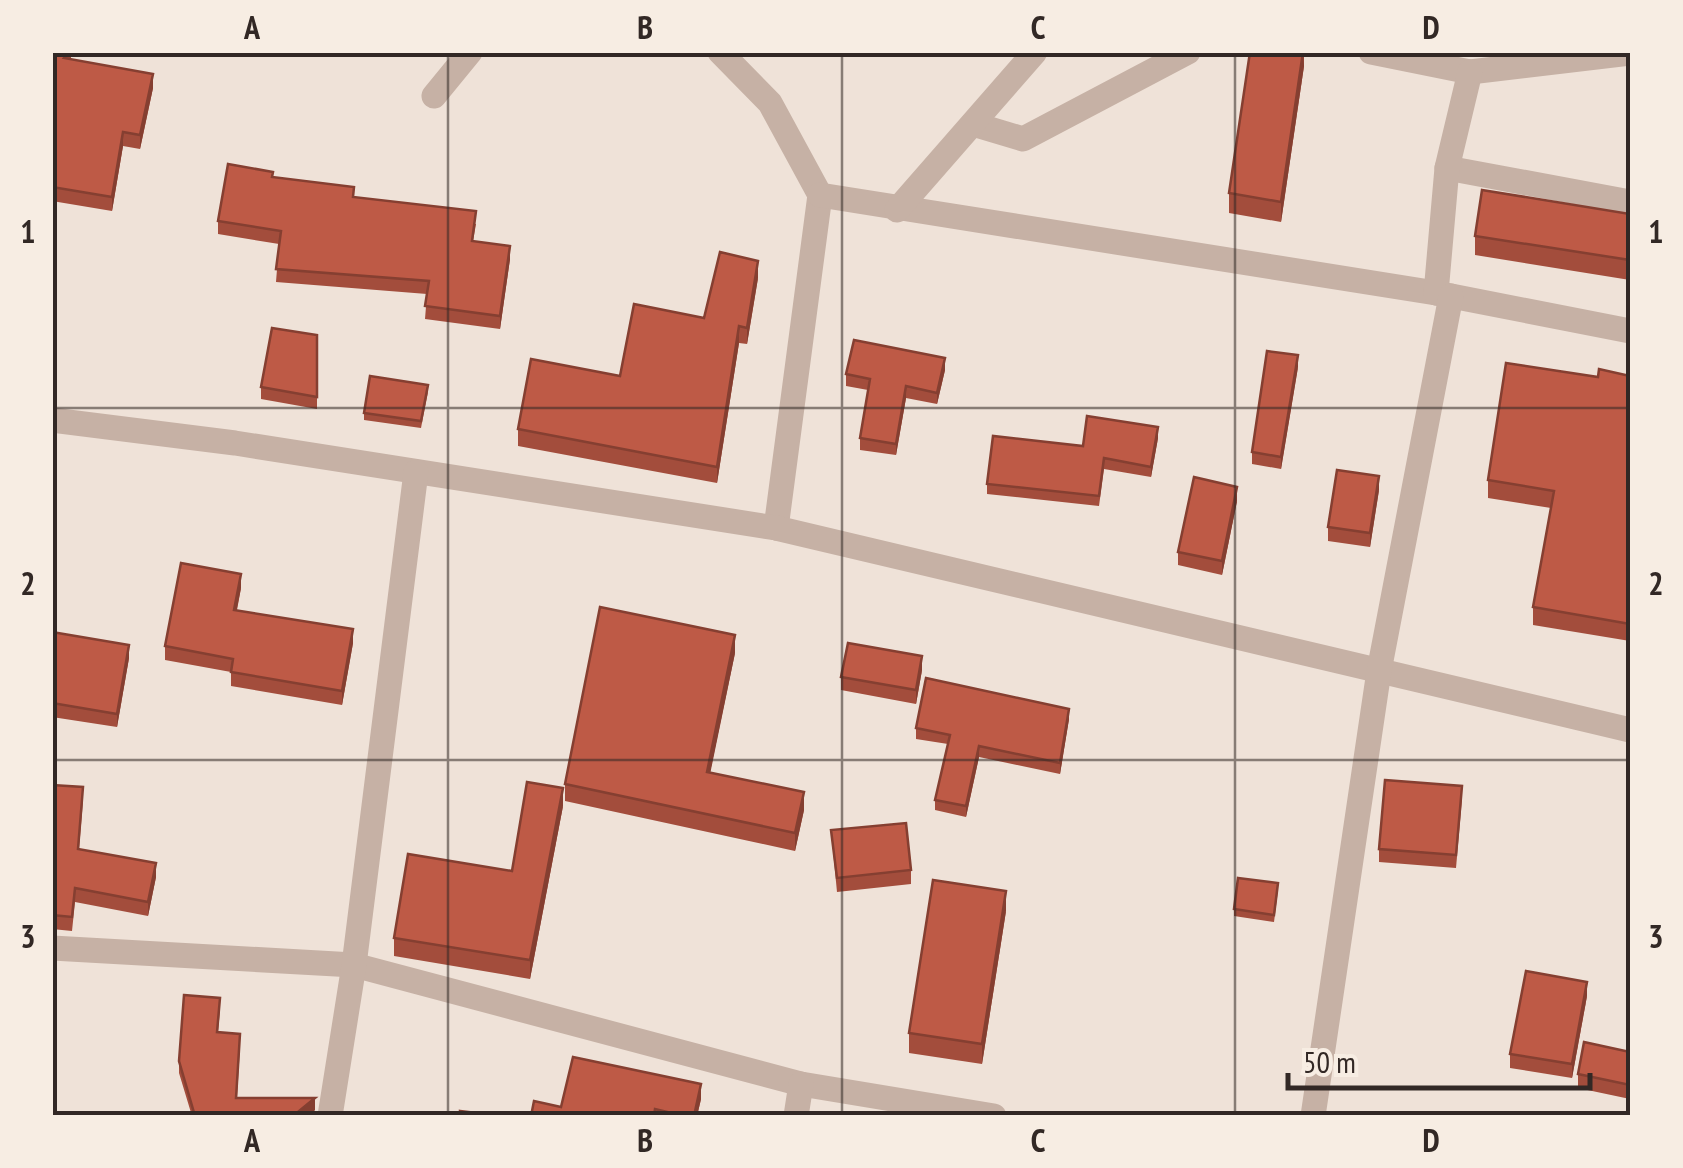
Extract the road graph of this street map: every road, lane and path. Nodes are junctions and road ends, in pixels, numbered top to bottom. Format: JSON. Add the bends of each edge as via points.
{"nodes":[{"id":1,"x":470,"y":52,"type":"edge"},
{"id":2,"x":720,"y":52,"type":"edge"},
{"id":3,"x":1035,"y":52,"type":"edge"},
{"id":4,"x":1188,"y":52,"type":"edge"},
{"id":5,"x":1371,"y":52,"type":"edge"},
{"id":6,"x":1630,"y":53,"type":"edge"},
{"id":7,"x":1470,"y":72,"type":"junction"},
{"id":8,"x":434,"y":96,"type":"dead end"},
{"id":9,"x":973,"y":124,"type":"junction"},
{"id":10,"x":1447,"y":168,"type":"junction"},
{"id":11,"x":820,"y":195,"type":"junction"},
{"id":12,"x":1630,"y":202,"type":"edge"},
{"id":13,"x":897,"y":210,"type":"junction"},
{"id":14,"x":1444,"y":294,"type":"junction"},
{"id":15,"x":1630,"y":332,"type":"edge"},
{"id":16,"x":52,"y":420,"type":"edge"},
{"id":17,"x":416,"y":472,"type":"junction"},
{"id":18,"x":776,"y":528,"type":"junction"},
{"id":19,"x":1379,"y":671,"type":"junction"},
{"id":20,"x":1630,"y":730,"type":"edge"},
{"id":21,"x":52,"y":948,"type":"edge"},
{"id":22,"x":354,"y":965,"type":"junction"},
{"id":23,"x":801,"y":1084,"type":"junction"},
{"id":24,"x":330,"y":1116,"type":"edge"},
{"id":25,"x":796,"y":1116,"type":"edge"},
{"id":26,"x":994,"y":1116,"type":"edge"},
{"id":27,"x":1313,"y":1116,"type":"edge"}],
"edges":[{"from":1,"to":8,"type":"street"},
{"from":2,"to":11,"type":"street","via":[[770,103]]},
{"from":3,"to":9,"type":"street"},
{"from":4,"to":9,"type":"street","via":[[1022,139]]},
{"from":5,"to":7,"type":"street"},
{"from":6,"to":7,"type":"street"},
{"from":7,"to":10,"type":"street"},
{"from":9,"to":13,"type":"street"},
{"from":10,"to":12,"type":"street"},
{"from":10,"to":14,"type":"street"},
{"from":11,"to":13,"type":"street"},
{"from":11,"to":18,"type":"street"},
{"from":13,"to":14,"type":"street"},
{"from":14,"to":15,"type":"street"},
{"from":14,"to":19,"type":"street"},
{"from":16,"to":17,"type":"street"},
{"from":17,"to":18,"type":"street"},
{"from":17,"to":22,"type":"street"},
{"from":18,"to":19,"type":"street"},
{"from":19,"to":20,"type":"street"},
{"from":19,"to":27,"type":"street"},
{"from":21,"to":22,"type":"street"},
{"from":22,"to":23,"type":"street"},
{"from":22,"to":24,"type":"street"},
{"from":23,"to":25,"type":"street"},
{"from":23,"to":26,"type":"street"}]}
